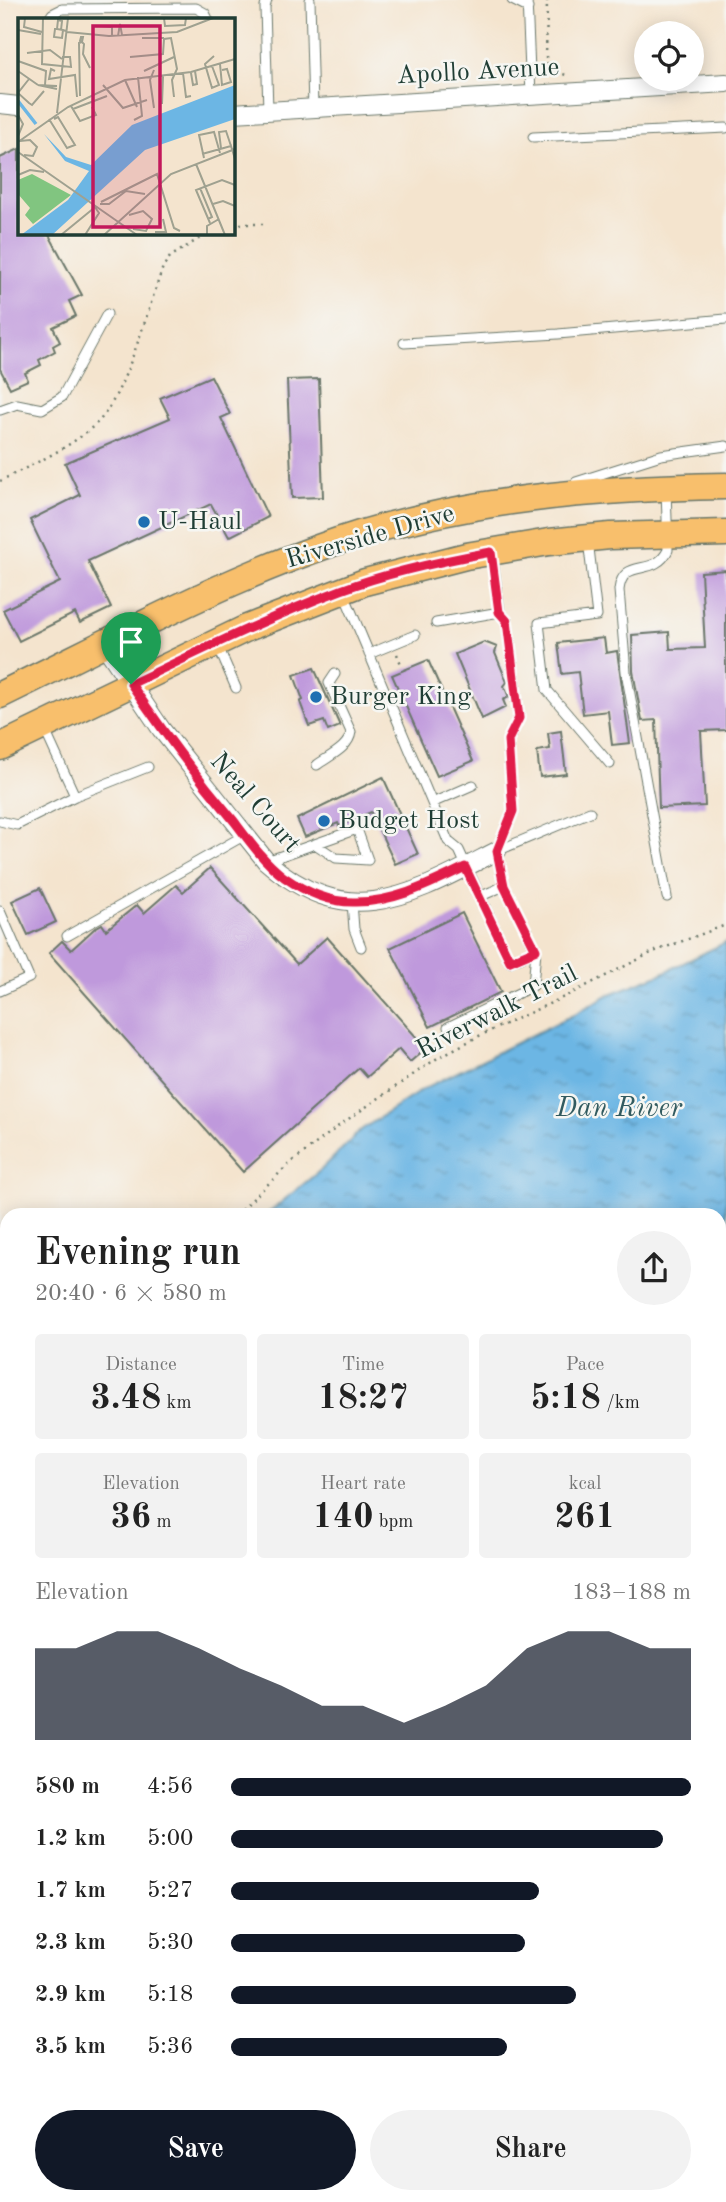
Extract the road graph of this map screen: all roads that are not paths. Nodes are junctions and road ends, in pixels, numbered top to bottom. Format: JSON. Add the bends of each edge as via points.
{"nodes":[{"id":1,"x":267,"y":0,"type":"edge"},
{"id":2,"x":310,"y":0,"type":"edge"},
{"id":3,"x":512,"y":0,"type":"edge"},
{"id":4,"x":535,"y":0,"type":"edge"},
{"id":5,"x":528,"y":4,"type":"edge"},
{"id":6,"x":50,"y":18,"type":"edge"},
{"id":7,"x":208,"y":18,"type":"edge"},
{"id":8,"x":726,"y":83,"type":"edge"},
{"id":9,"x":531,"y":95,"type":"junction"},
{"id":10,"x":0,"y":104,"type":"edge"},
{"id":11,"x":18,"y":106,"type":"edge"},
{"id":12,"x":313,"y":108,"type":"junction"},
{"id":13,"x":268,"y":111,"type":"junction"},
{"id":14,"x":234,"y":113,"type":"edge"},
{"id":15,"x":726,"y":128,"type":"edge"},
{"id":16,"x":533,"y":137,"type":"dead end"},
{"id":17,"x":107,"y":314,"type":"dead end"},
{"id":18,"x":726,"y":319,"type":"edge"},
{"id":19,"x":404,"y":343,"type":"dead end"},
{"id":20,"x":0,"y":410,"type":"edge"},
{"id":21,"x":726,"y":446,"type":"edge"},
{"id":22,"x":726,"y":486,"type":"edge"},
{"id":23,"x":666,"y":487,"type":"junction"},
{"id":24,"x":549,"y":495,"type":"junction"},
{"id":25,"x":726,"y":533,"type":"edge"},
{"id":26,"x":668,"y":534,"type":"junction"},
{"id":27,"x":587,"y":538,"type":"junction"},
{"id":28,"x":491,"y":552,"type":"junction"},
{"id":29,"x":342,"y":589,"type":"junction"},
{"id":30,"x":499,"y":612,"type":"junction"},
{"id":31,"x":436,"y":623,"type":"dead end"},
{"id":32,"x":415,"y":635,"type":"dead end"},
{"id":33,"x":216,"y":643,"type":"junction"},
{"id":34,"x":104,"y":644,"type":"junction"},
{"id":35,"x":369,"y":654,"type":"junction"},
{"id":36,"x":335,"y":674,"type":"dead end"},
{"id":37,"x":131,"y":684,"type":"junction"},
{"id":38,"x":236,"y":688,"type":"dead end"},
{"id":39,"x":0,"y":695,"type":"edge"},
{"id":40,"x":43,"y":726,"type":"junction"},
{"id":41,"x":0,"y":747,"type":"edge"},
{"id":42,"x":610,"y":764,"type":"dead end"},
{"id":43,"x":317,"y":765,"type":"dead end"},
{"id":44,"x":148,"y":767,"type":"dead end"},
{"id":45,"x":474,"y":785,"type":"dead end"},
{"id":46,"x":75,"y":796,"type":"junction"},
{"id":47,"x":432,"y":803,"type":"junction"},
{"id":48,"x":590,"y":812,"type":"dead end"},
{"id":49,"x":0,"y":821,"type":"edge"},
{"id":50,"x":245,"y":835,"type":"junction"},
{"id":51,"x":315,"y":844,"type":"junction"},
{"id":52,"x":497,"y":851,"type":"junction"},
{"id":53,"x":266,"y":861,"type":"junction"},
{"id":54,"x":465,"y":867,"type":"junction"},
{"id":55,"x":504,"y":886,"type":"junction"},
{"id":56,"x":479,"y":897,"type":"junction"},
{"id":57,"x":667,"y":897,"type":"dead end"},
{"id":58,"x":352,"y":902,"type":"junction"},
{"id":59,"x":0,"y":911,"type":"edge"},
{"id":60,"x":67,"y":936,"type":"dead end"},
{"id":61,"x":362,"y":947,"type":"dead end"},
{"id":62,"x":536,"y":950,"type":"junction"},
{"id":63,"x":0,"y":991,"type":"edge"},
{"id":64,"x":448,"y":1027,"type":"dead end"}],
"edges":[{"from":1,"to":13,"type":"lane"},
{"from":2,"to":12,"type":"lane"},
{"from":3,"to":5,"type":"lane"},
{"from":4,"to":5,"type":"lane"},
{"from":5,"to":9,"type":"lane"},
{"from":6,"to":7,"type":"lane","via":[[61,9],[196,8]]},
{"from":8,"to":9,"type":"street","name":"Apollo Avenue"},
{"from":9,"to":12,"type":"street","name":"Apollo Avenue"},
{"from":10,"to":11,"type":"street"},
{"from":12,"to":13,"type":"street","name":"Apollo Avenue"},
{"from":13,"to":14,"type":"street","name":"Apollo Avenue"},
{"from":15,"to":16,"type":"lane"},
{"from":17,"to":20,"type":"lane","via":[[62,397],[43,409],[17,404]]},
{"from":18,"to":19,"type":"lane"},
{"from":21,"to":24,"type":"lane","via":[[661,454]]},
{"from":22,"to":23,"type":"main road","name":"Riverside Drive"},
{"from":23,"to":24,"type":"main road","name":"Riverside Drive"},
{"from":23,"to":26,"type":"lane"},
{"from":24,"to":34,"type":"main road","name":"Riverside Drive","via":[[450,512],[341,540],[280,562]]},
{"from":25,"to":26,"type":"main road","name":"Riverside Drive"},
{"from":26,"to":27,"type":"main road","name":"Riverside Drive"},
{"from":26,"to":57,"type":"lane","via":[[664,558],[652,566],[629,570],[619,590],[626,672]]},
{"from":27,"to":28,"type":"main road","name":"Riverside Drive"},
{"from":27,"to":42,"type":"lane","via":[[597,616],[539,623],[547,690]]},
{"from":28,"to":29,"type":"main road","name":"Riverside Drive"},
{"from":28,"to":30,"type":"lane"},
{"from":29,"to":33,"type":"main road","name":"Riverside Drive"},
{"from":29,"to":35,"type":"lane"},
{"from":30,"to":31,"type":"lane"},
{"from":30,"to":52,"type":"lane","via":[[507,621],[519,718],[508,740],[513,811]]},
{"from":32,"to":35,"type":"lane"},
{"from":33,"to":37,"type":"main road","name":"Riverside Drive"},
{"from":33,"to":38,"type":"lane"},
{"from":34,"to":37,"type":"street","name":"Neal Court"},
{"from":34,"to":39,"type":"main road","name":"Riverside Drive"},
{"from":35,"to":47,"type":"lane"},
{"from":36,"to":43,"type":"lane","via":[[329,684],[350,739]]},
{"from":37,"to":40,"type":"main road","name":"Riverside Drive"},
{"from":37,"to":50,"type":"street","name":"Neal Court"},
{"from":40,"to":41,"type":"main road","name":"Riverside Drive"},
{"from":40,"to":46,"type":"lane"},
{"from":44,"to":46,"type":"lane"},
{"from":45,"to":47,"type":"lane"},
{"from":46,"to":49,"type":"lane","via":[[17,825]]},
{"from":47,"to":54,"type":"lane"},
{"from":48,"to":52,"type":"lane"},
{"from":50,"to":53,"type":"street","name":"Neal Court"},
{"from":50,"to":60,"type":"lane"},
{"from":51,"to":51,"type":"lane","via":[[357,829],[368,860],[336,858]]},
{"from":51,"to":53,"type":"lane"},
{"from":52,"to":54,"type":"street","name":"Neal Court"},
{"from":52,"to":55,"type":"lane"},
{"from":53,"to":58,"type":"street","name":"Neal Court","via":[[303,889]]},
{"from":54,"to":56,"type":"lane"},
{"from":54,"to":58,"type":"street","name":"Neal Court","via":[[398,896]]},
{"from":55,"to":56,"type":"lane"},
{"from":55,"to":62,"type":"lane"},
{"from":56,"to":62,"type":"lane","via":[[510,961]]},
{"from":58,"to":61,"type":"lane","via":[[354,929]]},
{"from":59,"to":63,"type":"lane","via":[[29,978]]},
{"from":62,"to":64,"type":"lane","via":[[533,986]]}]}
